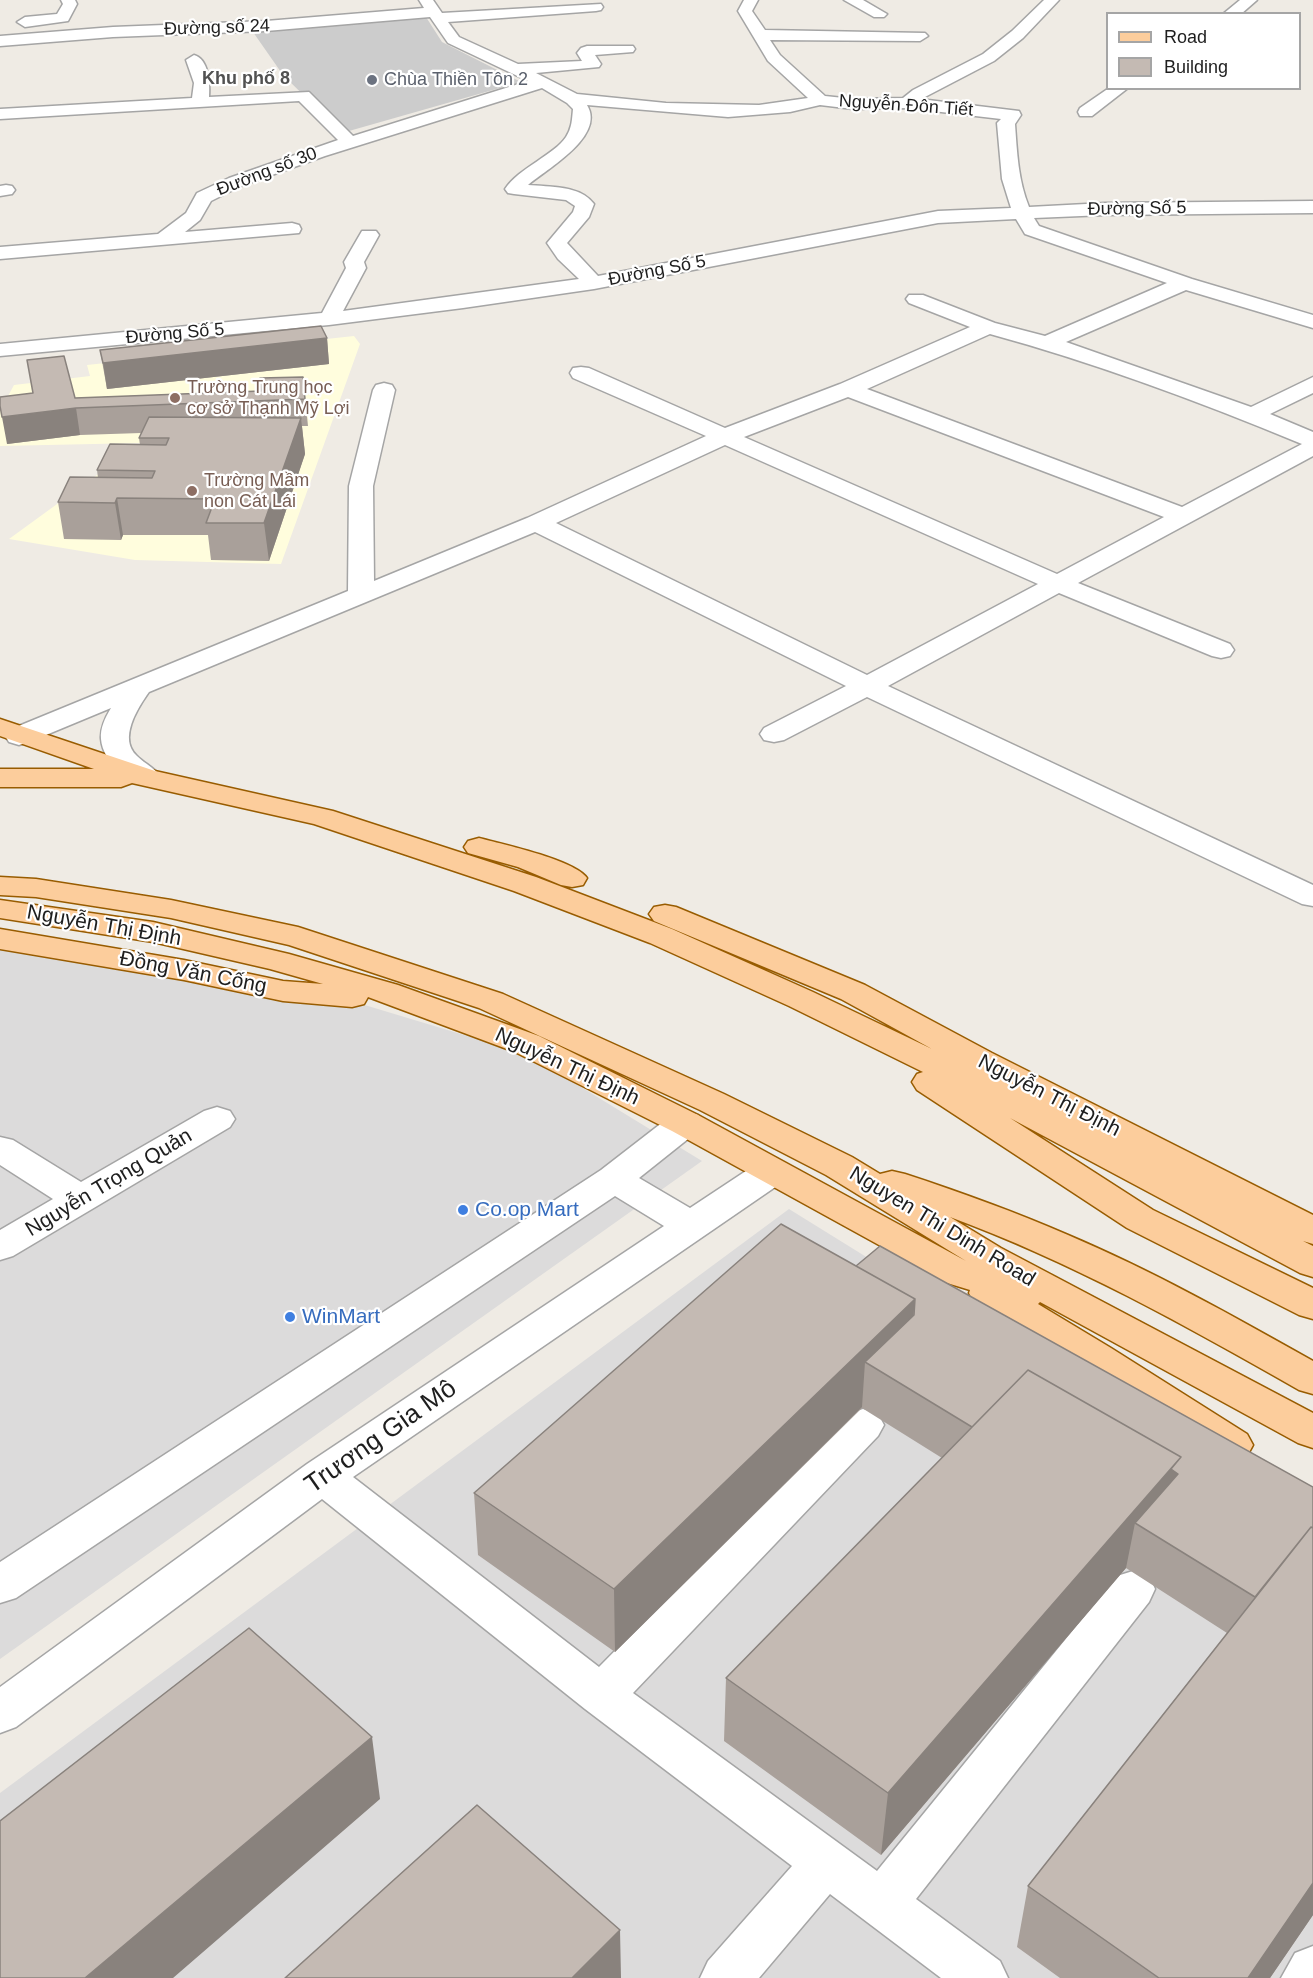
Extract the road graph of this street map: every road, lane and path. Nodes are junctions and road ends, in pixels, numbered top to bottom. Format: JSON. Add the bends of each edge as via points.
{"nodes":[{"id":1,"x":68,"y":0,"type":"edge"},
{"id":2,"x":751,"y":0,"type":"edge"},
{"id":3,"x":851,"y":0,"type":"edge"},
{"id":4,"x":1052,"y":0,"type":"edge"},
{"id":5,"x":1250,"y":0,"type":"edge"},
{"id":6,"x":596,"y":7,"type":"dead end"},
{"id":7,"x":432,"y":10,"type":"edge"},
{"id":8,"x":1233,"y":12,"type":"edge"},
{"id":9,"x":879,"y":14,"type":"dead end"},
{"id":10,"x":758,"y":35,"type":"junction"},
{"id":11,"x":920,"y":36,"type":"dead end"},
{"id":12,"x":3,"y":40,"type":"edge"},
{"id":13,"x":627,"y":49,"type":"dead end"},
{"id":14,"x":194,"y":60,"type":"dead end"},
{"id":15,"x":515,"y":69,"type":"junction"},
{"id":16,"x":543,"y":82,"type":"junction"},
{"id":17,"x":1117,"y":90,"type":"edge"},
{"id":18,"x":573,"y":99,"type":"junction"},
{"id":19,"x":820,"y":100,"type":"junction"},
{"id":20,"x":200,"y":102,"type":"junction"},
{"id":21,"x":922,"y":104,"type":"junction"},
{"id":22,"x":1086,"y":112,"type":"dead end"},
{"id":23,"x":0,"y":114,"type":"edge"},
{"id":24,"x":350,"y":142,"type":"junction"},
{"id":25,"x":1313,"y":207,"type":"edge"},
{"id":26,"x":1020,"y":212,"type":"junction"},
{"id":27,"x":292,"y":229,"type":"dead end"},
{"id":28,"x":369,"y":234,"type":"dead end"},
{"id":29,"x":164,"y":239,"type":"junction"},
{"id":30,"x":0,"y":253,"type":"edge"},
{"id":31,"x":594,"y":283,"type":"junction"},
{"id":32,"x":1185,"y":283,"type":"junction"},
{"id":33,"x":1313,"y":298,"type":"edge"},
{"id":34,"x":916,"y":299,"type":"dead end"},
{"id":35,"x":1280,"y":312,"type":"junction"},
{"id":36,"x":329,"y":319,"type":"junction"},
{"id":37,"x":1313,"y":322,"type":"edge"},
{"id":38,"x":988,"y":327,"type":"junction"},
{"id":39,"x":1047,"y":343,"type":"junction"},
{"id":40,"x":0,"y":350,"type":"edge"},
{"id":41,"x":581,"y":373,"type":"dead end"},
{"id":42,"x":1313,"y":384,"type":"edge"},
{"id":43,"x":848,"y":389,"type":"junction"},
{"id":44,"x":384,"y":390,"type":"dead end"},
{"id":45,"x":1252,"y":415,"type":"junction"},
{"id":46,"x":723,"y":437,"type":"junction"},
{"id":47,"x":1313,"y":440,"type":"edge"},
{"id":48,"x":1313,"y":447,"type":"edge"},
{"id":49,"x":1183,"y":516,"type":"junction"},
{"id":50,"x":536,"y":523,"type":"junction"},
{"id":51,"x":1056,"y":584,"type":"junction"},
{"id":52,"x":362,"y":594,"type":"junction"},
{"id":53,"x":1221,"y":651,"type":"dead end"},
{"id":54,"x":867,"y":687,"type":"junction"},
{"id":55,"x":138,"y":688,"type":"junction"},
{"id":56,"x":10,"y":731,"type":"edge"},
{"id":57,"x":774,"y":734,"type":"dead end"},
{"id":58,"x":0,"y":778,"type":"edge"},
{"id":59,"x":147,"y":778,"type":"junction"},
{"id":60,"x":322,"y":817,"type":"junction"},
{"id":61,"x":0,"y":886,"type":"edge"},
{"id":62,"x":1313,"y":897,"type":"edge"},
{"id":63,"x":0,"y":909,"type":"edge"},
{"id":64,"x":0,"y":939,"type":"edge"},
{"id":65,"x":397,"y":983,"type":"junction"},
{"id":66,"x":801,"y":999,"type":"junction"},
{"id":67,"x":699,"y":1113,"type":"junction"},
{"id":68,"x":217,"y":1119,"type":"dead end"},
{"id":69,"x":802,"y":1148,"type":"junction"},
{"id":70,"x":0,"y":1149,"type":"edge"},
{"id":71,"x":839,"y":1166,"type":"junction"},
{"id":72,"x":771,"y":1172,"type":"junction"},
{"id":73,"x":614,"y":1179,"type":"junction"},
{"id":74,"x":81,"y":1199,"type":"junction"},
{"id":75,"x":691,"y":1226,"type":"junction"},
{"id":76,"x":892,"y":1236,"type":"junction"},
{"id":77,"x":1304,"y":1239,"type":"edge"},
{"id":78,"x":0,"y":1247,"type":"edge"},
{"id":79,"x":947,"y":1269,"type":"junction"},
{"id":80,"x":1031,"y":1296,"type":"junction"},
{"id":81,"x":1313,"y":1305,"type":"edge"},
{"id":82,"x":1109,"y":1320,"type":"junction"},
{"id":83,"x":1313,"y":1379,"type":"edge"},
{"id":84,"x":863,"y":1425,"type":"dead end"},
{"id":85,"x":1313,"y":1432,"type":"edge"},
{"id":86,"x":1313,"y":1456,"type":"edge"},
{"id":87,"x":1264,"y":1465,"type":"edge"},
{"id":88,"x":322,"y":1476,"type":"junction"},
{"id":89,"x":0,"y":1585,"type":"edge"},
{"id":90,"x":1133,"y":1589,"type":"dead end"},
{"id":91,"x":601,"y":1695,"type":"junction"},
{"id":92,"x":0,"y":1713,"type":"edge"},
{"id":93,"x":827,"y":1862,"type":"junction"},
{"id":94,"x":882,"y":1903,"type":"junction"},
{"id":95,"x":1313,"y":1970,"type":"edge"},
{"id":96,"x":726,"y":1978,"type":"edge"},
{"id":97,"x":982,"y":1978,"type":"edge"},
{"id":98,"x":1307,"y":1978,"type":"edge"}],
"edges":[{"from":1,"to":12,"type":"street","via":[[63,18],[5,24]]},
{"from":2,"to":10,"type":"street","name":"Nguyễn Đôn Tiết","via":[[745,11]]},
{"from":3,"to":9,"type":"street"},
{"from":4,"to":21,"type":"street","via":[[997,52],[911,98]]},
{"from":5,"to":8,"type":"street"},
{"from":6,"to":7,"type":"street","name":"Đường số 24"},
{"from":7,"to":12,"type":"street","name":"Đường số 24","via":[[266,26]]},
{"from":7,"to":15,"type":"street","via":[[453,40]]},
{"from":10,"to":11,"type":"street"},
{"from":10,"to":19,"type":"street","name":"Nguyễn Đôn Tiết","via":[[774,58]]},
{"from":13,"to":15,"type":"street","via":[[587,51],[593,64],[588,65]]},
{"from":14,"to":20,"type":"street","via":[[202,83]]},
{"from":15,"to":16,"type":"street"},
{"from":16,"to":18,"type":"street"},
{"from":16,"to":24,"type":"street","name":"Đường số 30"},
{"from":17,"to":22,"type":"street"},
{"from":18,"to":19,"type":"street","via":[[737,112],[775,110]]},
{"from":18,"to":31,"type":"street","via":[[581,109],[580,126],[573,141],[514,189],[571,195],[585,204],[557,243]]},
{"from":19,"to":21,"type":"street","name":"Nguyễn Đôn Tiết"},
{"from":20,"to":23,"type":"street"},
{"from":20,"to":24,"type":"street","via":[[303,96]]},
{"from":21,"to":26,"type":"street","name":"Nguyễn Đôn Tiết","via":[[1013,115],[1006,123],[1008,159]]},
{"from":24,"to":29,"type":"street","name":"Đường số 30","via":[[204,196],[193,216]]},
{"from":25,"to":26,"type":"street","name":"Đường Số 5"},
{"from":26,"to":31,"type":"street","name":"Đường Số 5","via":[[938,217]]},
{"from":26,"to":32,"type":"street","via":[[1032,230]]},
{"from":27,"to":29,"type":"street"},
{"from":28,"to":36,"type":"street"},
{"from":29,"to":30,"type":"street"},
{"from":31,"to":36,"type":"street","name":"Đường Số 5"},
{"from":32,"to":35,"type":"street"},
{"from":32,"to":39,"type":"street"},
{"from":33,"to":35,"type":"street"},
{"from":34,"to":38,"type":"street"},
{"from":35,"to":37,"type":"street"},
{"from":36,"to":40,"type":"street","name":"Đường Số 5"},
{"from":38,"to":39,"type":"street"},
{"from":38,"to":43,"type":"street"},
{"from":39,"to":45,"type":"street"},
{"from":41,"to":46,"type":"street"},
{"from":42,"to":45,"type":"street"},
{"from":43,"to":46,"type":"street"},
{"from":43,"to":49,"type":"street"},
{"from":44,"to":52,"type":"street","via":[[361,486]]},
{"from":45,"to":47,"type":"street"},
{"from":46,"to":50,"type":"street"},
{"from":46,"to":51,"type":"street"},
{"from":48,"to":49,"type":"street"},
{"from":49,"to":51,"type":"street"},
{"from":50,"to":52,"type":"street"},
{"from":50,"to":54,"type":"street"},
{"from":51,"to":53,"type":"street"},
{"from":51,"to":54,"type":"street"},
{"from":52,"to":55,"type":"street"},
{"from":54,"to":57,"type":"street"},
{"from":54,"to":62,"type":"street"},
{"from":55,"to":56,"type":"street"},
{"from":55,"to":59,"type":"street","via":[[118,717],[115,744],[124,759]]},
{"from":56,"to":59,"type":"main road","name":"Nguyễn Thị Định"},
{"from":58,"to":59,"type":"main road"},
{"from":59,"to":60,"type":"main road","name":"Nguyễn Thị Định"},
{"from":60,"to":66,"type":"main road","name":"Nguyễn Thị Định","via":[[536,888],[661,936]]},
{"from":60,"to":77,"type":"main road","name":"Nguyễn Thị Định","via":[[419,830],[529,861],[853,992]]},
{"from":61,"to":65,"type":"main road","name":"Nguyễn Thị Định","via":[[171,909],[298,938]]},
{"from":63,"to":65,"type":"main road","name":"Nguyễn Thị Định","via":[[153,932]]},
{"from":64,"to":65,"type":"main road","name":"Đồng Văn Cống","via":[[283,991],[348,998]]},
{"from":65,"to":67,"type":"main road","name":"Nguyễn Thị Định","via":[[491,1001],[561,1031]]},
{"from":66,"to":77,"type":"main road","name":"Nguyễn Thị Định"},
{"from":66,"to":81,"type":"main road","via":[[1140,1219]]},
{"from":67,"to":69,"type":"main road","name":"Nguyễn Thị Định"},
{"from":67,"to":72,"type":"main road","name":"Nguyễn Thị Định"},
{"from":67,"to":73,"type":"street"},
{"from":68,"to":74,"type":"street","name":"Nguyễn Trọng Quản"},
{"from":69,"to":71,"type":"main road","name":"Nguyễn Thị Định"},
{"from":69,"to":72,"type":"main road"},
{"from":70,"to":74,"type":"street"},
{"from":71,"to":76,"type":"main road"},
{"from":71,"to":82,"type":"main road","name":"Nguyen Thi Dinh Road","via":[[988,1257]]},
{"from":71,"to":83,"type":"main road","name":"Nguyen Thi Dinh Road","via":[[961,1206],[1079,1255]]},
{"from":72,"to":75,"type":"street","name":"Trương Gia Mô"},
{"from":72,"to":76,"type":"main road","name":"Nguyễn Thị Định"},
{"from":73,"to":75,"type":"street"},
{"from":73,"to":89,"type":"street"},
{"from":74,"to":78,"type":"street","name":"Nguyễn Trọng Quản"},
{"from":75,"to":88,"type":"street","name":"Trương Gia Mô"},
{"from":76,"to":79,"type":"main road","name":"Nguyễn Thị Định"},
{"from":79,"to":80,"type":"main road","name":"Nguyễn Thị Định"},
{"from":79,"to":87,"type":"main road"},
{"from":80,"to":82,"type":"main road"},
{"from":80,"to":86,"type":"main road","name":"Nguyen Thi Dinh Road"},
{"from":82,"to":85,"type":"main road","name":"Nguyen Thi Dinh Road"},
{"from":84,"to":91,"type":"street"},
{"from":88,"to":91,"type":"street"},
{"from":88,"to":92,"type":"street","name":"Trương Gia Mô"},
{"from":90,"to":94,"type":"street"},
{"from":91,"to":93,"type":"street"},
{"from":93,"to":94,"type":"street"},
{"from":93,"to":96,"type":"street"},
{"from":94,"to":97,"type":"street"},
{"from":95,"to":98,"type":"street"}]}
